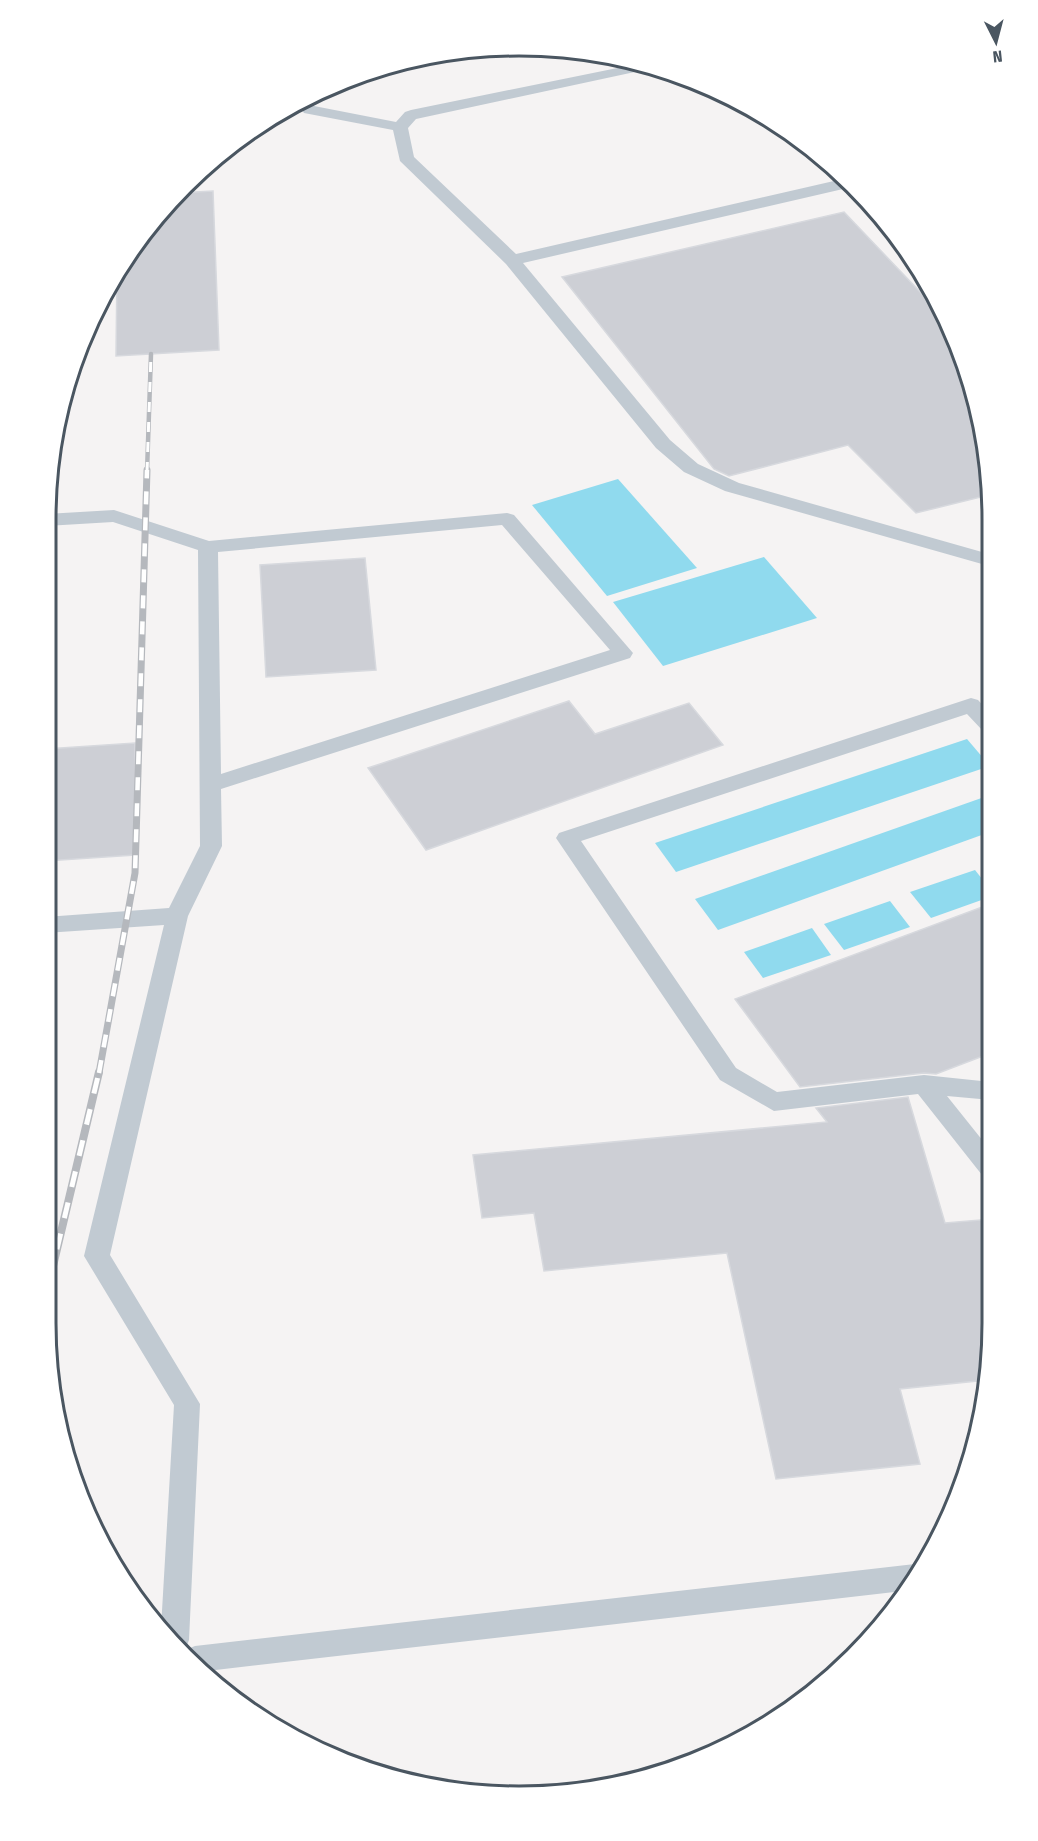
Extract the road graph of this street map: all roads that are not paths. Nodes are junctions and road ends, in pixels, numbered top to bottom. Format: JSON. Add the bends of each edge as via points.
{"nodes":[{"id":1,"x":633,"y":70,"type":"edge"},
{"id":2,"x":307,"y":107,"type":"edge"},
{"id":3,"x":400,"y":127,"type":"junction"},
{"id":4,"x":840,"y":185,"type":"edge"},
{"id":5,"x":512,"y":260,"type":"junction"},
{"id":6,"x":56,"y":519,"type":"edge"},
{"id":7,"x":208,"y":547,"type":"junction"},
{"id":8,"x":982,"y":558,"type":"edge"},
{"id":9,"x":982,"y":717,"type":"edge"},
{"id":10,"x":211,"y":785,"type":"junction"},
{"id":11,"x":177,"y":916,"type":"junction"},
{"id":12,"x":56,"y":924,"type":"edge"},
{"id":13,"x":924,"y":1084,"type":"junction"},
{"id":14,"x":982,"y":1090,"type":"edge"},
{"id":15,"x":982,"y":1157,"type":"edge"},
{"id":16,"x":905,"y":1578,"type":"edge"},
{"id":17,"x":175,"y":1633,"type":"edge"},
{"id":18,"x":200,"y":1658,"type":"edge"}],
"edges":[{"from":1,"to":3,"type":"lane","via":[[411,115]]},
{"from":2,"to":3,"type":"lane"},
{"from":3,"to":5,"type":"lane","via":[[406,158]]},
{"from":4,"to":5,"type":"lane"},
{"from":5,"to":8,"type":"lane","via":[[663,444],[691,468],[732,487],[780,502]]},
{"from":6,"to":7,"type":"lane","via":[[114,516]]},
{"from":7,"to":10,"type":"lane"},
{"from":7,"to":10,"type":"lane","via":[[507,519],[623,653]]},
{"from":9,"to":13,"type":"lane","via":[[971,705],[567,837],[728,1074],[774,1102]]},
{"from":10,"to":11,"type":"lane","via":[[211,846]]},
{"from":11,"to":12,"type":"lane"},
{"from":11,"to":17,"type":"lane","via":[[97,1256],[187,1404]]},
{"from":13,"to":14,"type":"lane"},
{"from":13,"to":15,"type":"lane"},
{"from":16,"to":18,"type":"lane"}]}
